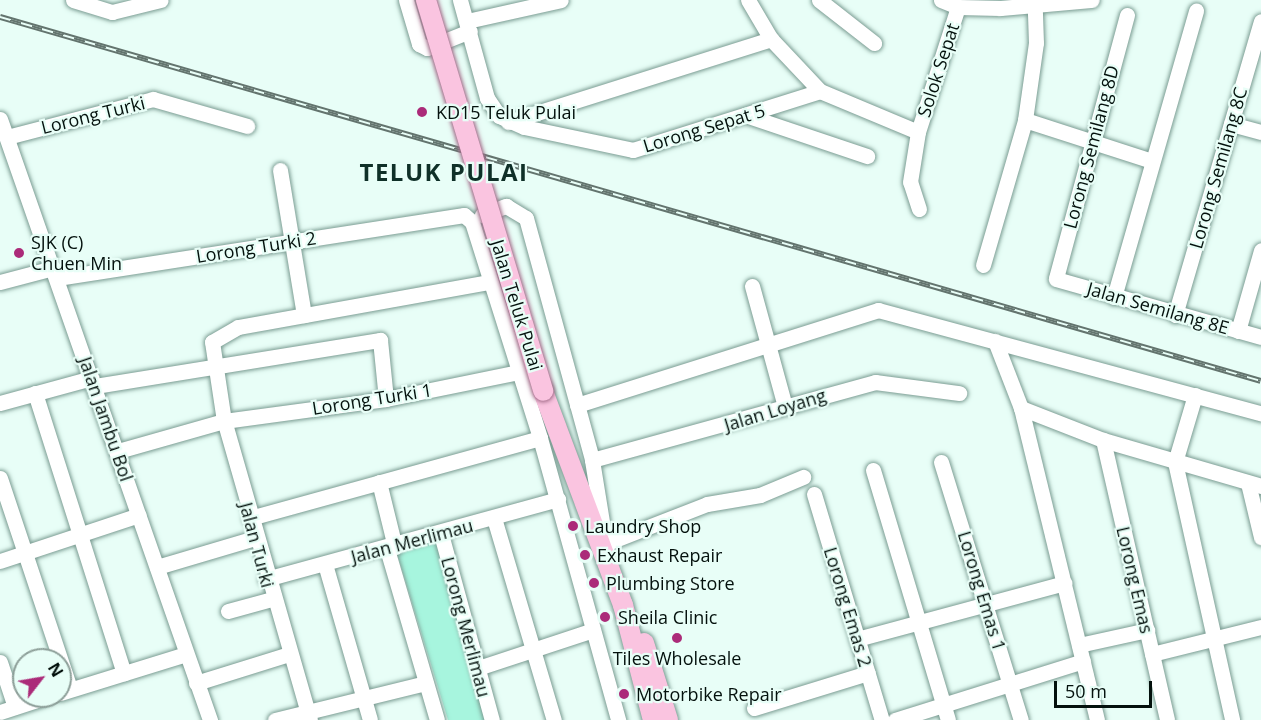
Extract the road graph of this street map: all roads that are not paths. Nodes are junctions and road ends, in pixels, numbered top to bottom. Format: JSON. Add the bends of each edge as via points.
{"nodes":[{"id":1,"x":156,"y":0,"type":"edge"},
{"id":2,"x":406,"y":0,"type":"edge"},
{"id":3,"x":426,"y":0,"type":"edge"},
{"id":4,"x":460,"y":0,"type":"edge"},
{"id":5,"x":561,"y":0,"type":"edge"},
{"id":6,"x":748,"y":0,"type":"edge"},
{"id":7,"x":819,"y":0,"type":"edge"},
{"id":8,"x":941,"y":0,"type":"edge"},
{"id":9,"x":1092,"y":0,"type":"edge"},
{"id":10,"x":82,"y":2,"type":"edge"},
{"id":11,"x":1069,"y":2,"type":"edge"},
{"id":12,"x":999,"y":4,"type":"edge"},
{"id":13,"x":1035,"y":5,"type":"junction"},
{"id":14,"x":958,"y":7,"type":"junction"},
{"id":15,"x":1196,"y":11,"type":"dead end"},
{"id":16,"x":1127,"y":15,"type":"dead end"},
{"id":17,"x":1261,"y":21,"type":"edge"},
{"id":18,"x":468,"y":26,"type":"junction"},
{"id":19,"x":771,"y":39,"type":"junction"},
{"id":20,"x":874,"y":43,"type":"dead end"},
{"id":21,"x":820,"y":91,"type":"junction"},
{"id":22,"x":745,"y":115,"type":"junction"},
{"id":23,"x":0,"y":119,"type":"edge"},
{"id":24,"x":1024,"y":120,"type":"junction"},
{"id":25,"x":508,"y":122,"type":"junction"},
{"id":26,"x":1231,"y":124,"type":"junction"},
{"id":27,"x":248,"y":126,"type":"dead end"},
{"id":28,"x":918,"y":132,"type":"junction"},
{"id":29,"x":1261,"y":132,"type":"edge"},
{"id":30,"x":7,"y":137,"type":"junction"},
{"id":31,"x":1090,"y":143,"type":"junction"},
{"id":32,"x":867,"y":156,"type":"dead end"},
{"id":33,"x":1152,"y":161,"type":"junction"},
{"id":34,"x":280,"y":170,"type":"dead end"},
{"id":35,"x":919,"y":208,"type":"dead end"},
{"id":36,"x":472,"y":222,"type":"junction"},
{"id":37,"x":293,"y":241,"type":"junction"},
{"id":38,"x":1261,"y":250,"type":"edge"},
{"id":39,"x":983,"y":265,"type":"dead end"},
{"id":40,"x":55,"y":273,"type":"junction"},
{"id":41,"x":1056,"y":279,"type":"joint"},
{"id":42,"x":0,"y":282,"type":"edge"},
{"id":43,"x":489,"y":282,"type":"junction"},
{"id":44,"x":752,"y":286,"type":"dead end"},
{"id":45,"x":1114,"y":297,"type":"junction"},
{"id":46,"x":304,"y":315,"type":"junction"},
{"id":47,"x":1175,"y":315,"type":"junction"},
{"id":48,"x":1238,"y":331,"type":"junction"},
{"id":49,"x":1261,"y":337,"type":"edge"},
{"id":50,"x":995,"y":341,"type":"junction"},
{"id":51,"x":766,"y":342,"type":"junction"},
{"id":52,"x":213,"y":367,"type":"junction"},
{"id":53,"x":519,"y":372,"type":"junction"},
{"id":54,"x":93,"y":382,"type":"junction"},
{"id":55,"x":35,"y":393,"type":"junction"},
{"id":56,"x":959,"y":393,"type":"dead end"},
{"id":57,"x":1196,"y":395,"type":"junction"},
{"id":58,"x":386,"y":399,"type":"junction"},
{"id":59,"x":0,"y":403,"type":"edge"},
{"id":60,"x":577,"y":405,"type":"junction"},
{"id":61,"x":785,"y":407,"type":"junction"},
{"id":62,"x":1021,"y":408,"type":"junction"},
{"id":63,"x":1261,"y":413,"type":"edge"},
{"id":64,"x":224,"y":421,"type":"junction"},
{"id":65,"x":540,"y":438,"type":"junction"},
{"id":66,"x":1103,"y":440,"type":"junction"},
{"id":67,"x":118,"y":451,"type":"junction"},
{"id":68,"x":592,"y":460,"type":"junction"},
{"id":69,"x":941,"y":462,"type":"dead end"},
{"id":70,"x":1175,"y":462,"type":"junction"},
{"id":71,"x":873,"y":470,"type":"dead end"},
{"id":72,"x":803,"y":477,"type":"dead end"},
{"id":73,"x":0,"y":478,"type":"edge"},
{"id":74,"x":379,"y":482,"type":"junction"},
{"id":75,"x":1254,"y":484,"type":"edge"},
{"id":76,"x":814,"y":494,"type":"dead end"},
{"id":77,"x":558,"y":499,"type":"junction"},
{"id":78,"x":139,"y":515,"type":"junction"},
{"id":79,"x":250,"y":518,"type":"junction"},
{"id":80,"x":495,"y":518,"type":"junction"},
{"id":81,"x":441,"y":534,"type":"junction"},
{"id":82,"x":81,"y":535,"type":"junction"},
{"id":83,"x":1261,"y":537,"type":"edge"},
{"id":84,"x":255,"y":538,"type":"junction"},
{"id":85,"x":607,"y":543,"type":"junction"},
{"id":86,"x":391,"y":548,"type":"junction"},
{"id":87,"x":25,"y":553,"type":"junction"},
{"id":88,"x":0,"y":561,"type":"edge"},
{"id":89,"x":325,"y":564,"type":"junction"},
{"id":90,"x":608,"y":566,"type":"junction"},
{"id":91,"x":157,"y":567,"type":"junction"},
{"id":92,"x":266,"y":579,"type":"junction"},
{"id":93,"x":1065,"y":583,"type":"junction"},
{"id":94,"x":272,"y":599,"type":"junction"},
{"id":95,"x":987,"y":602,"type":"junction"},
{"id":96,"x":623,"y":605,"type":"junction"},
{"id":97,"x":228,"y":611,"type":"dead end"},
{"id":98,"x":918,"y":622,"type":"junction"},
{"id":99,"x":1261,"y":627,"type":"edge"},
{"id":100,"x":593,"y":630,"type":"junction"},
{"id":101,"x":1147,"y":630,"type":"junction"},
{"id":102,"x":857,"y":639,"type":"junction"},
{"id":103,"x":1212,"y":639,"type":"junction"},
{"id":104,"x":1079,"y":645,"type":"junction"},
{"id":105,"x":53,"y":648,"type":"edge"},
{"id":106,"x":532,"y":650,"type":"junction"},
{"id":107,"x":186,"y":654,"type":"junction"},
{"id":108,"x":289,"y":654,"type":"junction"},
{"id":109,"x":1152,"y":654,"type":"junction"},
{"id":110,"x":0,"y":662,"type":"edge"},
{"id":111,"x":1083,"y":662,"type":"junction"},
{"id":112,"x":478,"y":668,"type":"junction"},
{"id":113,"x":124,"y":673,"type":"junction"},
{"id":114,"x":868,"y":673,"type":"junction"},
{"id":115,"x":196,"y":683,"type":"junction"},
{"id":116,"x":426,"y":683,"type":"junction"},
{"id":117,"x":1011,"y":685,"type":"junction"},
{"id":118,"x":72,"y":689,"type":"edge"},
{"id":119,"x":364,"y":699,"type":"junction"},
{"id":120,"x":754,"y":708,"type":"dead end"},
{"id":121,"x":7,"y":709,"type":"edge"},
{"id":122,"x":946,"y":713,"type":"edge"},
{"id":123,"x":649,"y":714,"type":"edge"},
{"id":124,"x":309,"y":716,"type":"edge"},
{"id":125,"x":210,"y":720,"type":"edge"},
{"id":126,"x":274,"y":720,"type":"edge"},
{"id":127,"x":370,"y":720,"type":"edge"},
{"id":128,"x":437,"y":720,"type":"edge"},
{"id":129,"x":492,"y":720,"type":"edge"},
{"id":130,"x":554,"y":720,"type":"edge"},
{"id":131,"x":618,"y":720,"type":"edge"},
{"id":132,"x":668,"y":720,"type":"edge"},
{"id":133,"x":882,"y":720,"type":"edge"},
{"id":134,"x":895,"y":720,"type":"edge"},
{"id":135,"x":1022,"y":720,"type":"edge"},
{"id":136,"x":1097,"y":720,"type":"edge"},
{"id":137,"x":1167,"y":720,"type":"edge"},
{"id":138,"x":1232,"y":720,"type":"edge"}],
"edges":[{"from":1,"to":10,"type":"street","via":[[112,12]]},
{"from":2,"to":18,"type":"street","via":[[418,44],[428,48]]},
{"from":3,"to":90,"type":"main road","name":"Jalan Teluk Pulai","bridge":true,"via":[[543,391]]},
{"from":4,"to":18,"type":"street"},
{"from":5,"to":18,"type":"street"},
{"from":6,"to":19,"type":"street"},
{"from":7,"to":20,"type":"street"},
{"from":8,"to":14,"type":"street"},
{"from":9,"to":11,"type":"street"},
{"from":11,"to":13,"type":"street"},
{"from":12,"to":13,"type":"street"},
{"from":12,"to":14,"type":"street"},
{"from":13,"to":24,"type":"street","via":[[1036,43]]},
{"from":14,"to":28,"type":"street","name":"Solok Sepat"},
{"from":15,"to":33,"type":"street"},
{"from":16,"to":31,"type":"street","name":"Lorong Semilang 8D"},
{"from":17,"to":26,"type":"street","name":"Lorong Semilang 8C"},
{"from":18,"to":25,"type":"street","via":[[488,98]]},
{"from":19,"to":21,"type":"street"},
{"from":19,"to":25,"type":"street"},
{"from":21,"to":22,"type":"street","name":"Lorong Sepat 5"},
{"from":21,"to":28,"type":"street"},
{"from":22,"to":25,"type":"street","name":"Lorong Sepat 5","via":[[633,150]]},
{"from":22,"to":32,"type":"street"},
{"from":23,"to":30,"type":"street","name":"Jalan Jambu Bol"},
{"from":24,"to":31,"type":"street"},
{"from":24,"to":39,"type":"street"},
{"from":26,"to":29,"type":"street"},
{"from":26,"to":47,"type":"street","name":"Lorong Semilang 8C"},
{"from":27,"to":30,"type":"street","name":"Lorong Turki","via":[[153,99]]},
{"from":28,"to":35,"type":"street","name":"Solok Sepat","via":[[910,182]]},
{"from":30,"to":40,"type":"street","name":"Jalan Jambu Bol"},
{"from":31,"to":33,"type":"street"},
{"from":31,"to":41,"type":"street","name":"Lorong Semilang 8D"},
{"from":33,"to":45,"type":"street"},
{"from":34,"to":37,"type":"street"},
{"from":36,"to":37,"type":"street","name":"Lorong Turki 2","via":[[454,216]]},
{"from":36,"to":43,"type":"street"},
{"from":36,"to":60,"type":"street","via":[[506,206],[526,218]]},
{"from":37,"to":40,"type":"street","name":"Lorong Turki 2"},
{"from":37,"to":46,"type":"street"},
{"from":38,"to":48,"type":"street"},
{"from":40,"to":42,"type":"street","name":"Lorong Turki 2"},
{"from":40,"to":54,"type":"street","name":"Jalan Jambu Bol"},
{"from":41,"to":45,"type":"street","name":"Jalan Semilang 8E"},
{"from":43,"to":46,"type":"street","name":"Jalan Turki"},
{"from":43,"to":53,"type":"street"},
{"from":44,"to":51,"type":"street"},
{"from":45,"to":47,"type":"street","name":"Jalan Semilang 8E"},
{"from":46,"to":52,"type":"street","name":"Jalan Turki","via":[[225,330],[212,342]]},
{"from":47,"to":48,"type":"street","name":"Jalan Semilang 8E"},
{"from":48,"to":49,"type":"street","name":"Jalan Semilang 8E"},
{"from":50,"to":51,"type":"street","via":[[878,310]]},
{"from":50,"to":57,"type":"street"},
{"from":50,"to":62,"type":"street"},
{"from":51,"to":60,"type":"street"},
{"from":51,"to":61,"type":"street"},
{"from":52,"to":54,"type":"street"},
{"from":52,"to":58,"type":"street","via":[[380,340]]},
{"from":52,"to":64,"type":"street","name":"Jalan Turki"},
{"from":53,"to":58,"type":"street","name":"Lorong Turki 1"},
{"from":53,"to":65,"type":"street"},
{"from":54,"to":55,"type":"street"},
{"from":54,"to":67,"type":"street","name":"Jalan Jambu Bol"},
{"from":55,"to":59,"type":"street"},
{"from":55,"to":82,"type":"street"},
{"from":56,"to":61,"type":"street","name":"Jalan Loyang","via":[[875,382]]},
{"from":57,"to":63,"type":"street"},
{"from":57,"to":70,"type":"street"},
{"from":58,"to":64,"type":"street","name":"Lorong Turki 1"},
{"from":60,"to":68,"type":"street"},
{"from":61,"to":68,"type":"street","name":"Jalan Loyang"},
{"from":62,"to":66,"type":"street"},
{"from":62,"to":93,"type":"street"},
{"from":64,"to":67,"type":"street","name":"Lorong Turki 1"},
{"from":64,"to":79,"type":"street","name":"Jalan Turki"},
{"from":65,"to":74,"type":"street"},
{"from":65,"to":77,"type":"street"},
{"from":66,"to":70,"type":"street"},
{"from":66,"to":101,"type":"street","name":"Lorong Emas"},
{"from":67,"to":78,"type":"street","name":"Jalan Jambu Bol"},
{"from":68,"to":85,"type":"street"},
{"from":69,"to":95,"type":"street","name":"Lorong Emas 1"},
{"from":70,"to":75,"type":"street"},
{"from":70,"to":103,"type":"street"},
{"from":71,"to":98,"type":"street"},
{"from":72,"to":85,"type":"street","via":[[760,495],[707,504]]},
{"from":73,"to":87,"type":"street"},
{"from":74,"to":79,"type":"street"},
{"from":74,"to":86,"type":"street"},
{"from":75,"to":83,"type":"street"},
{"from":76,"to":102,"type":"street","name":"Lorong Emas 2"},
{"from":77,"to":80,"type":"street","name":"Jalan Merlimau"},
{"from":77,"to":100,"type":"street"},
{"from":78,"to":82,"type":"street"},
{"from":78,"to":91,"type":"street","name":"Jalan Jambu Bol"},
{"from":79,"to":84,"type":"street","name":"Jalan Turki"},
{"from":80,"to":81,"type":"street","name":"Jalan Merlimau"},
{"from":80,"to":106,"type":"street"},
{"from":81,"to":86,"type":"street","name":"Jalan Merlimau"},
{"from":81,"to":112,"type":"street","name":"Lorong Merlimau"},
{"from":82,"to":87,"type":"street"},
{"from":82,"to":113,"type":"street"},
{"from":84,"to":91,"type":"street"},
{"from":84,"to":92,"type":"street","name":"Jalan Turki"},
{"from":85,"to":90,"type":"street"},
{"from":86,"to":89,"type":"street","name":"Jalan Merlimau"},
{"from":86,"to":116,"type":"street"},
{"from":87,"to":88,"type":"street"},
{"from":87,"to":105,"type":"street"},
{"from":89,"to":92,"type":"street","name":"Jalan Merlimau"},
{"from":89,"to":119,"type":"street"},
{"from":90,"to":96,"type":"main road","name":"Jalan Teluk Pulai"},
{"from":91,"to":107,"type":"street","name":"Jalan Jambu Bol"},
{"from":92,"to":94,"type":"street","name":"Jalan Turki"},
{"from":93,"to":95,"type":"street"},
{"from":93,"to":104,"type":"street"},
{"from":94,"to":97,"type":"street"},
{"from":94,"to":108,"type":"street","name":"Jalan Turki"},
{"from":95,"to":98,"type":"street"},
{"from":95,"to":117,"type":"street","name":"Lorong Emas 1"},
{"from":96,"to":123,"type":"main road","name":"Jalan Teluk Pulai"},
{"from":96,"to":132,"type":"main road","name":"Jalan Teluk Pulai","via":[[636,617]]},
{"from":98,"to":102,"type":"street"},
{"from":98,"to":122,"type":"street"},
{"from":99,"to":103,"type":"street"},
{"from":100,"to":106,"type":"street"},
{"from":100,"to":131,"type":"street"},
{"from":101,"to":104,"type":"street"},
{"from":101,"to":109,"type":"street","name":"Lorong Emas"},
{"from":102,"to":114,"type":"street","name":"Lorong Emas 2"},
{"from":103,"to":109,"type":"street"},
{"from":103,"to":138,"type":"street"},
{"from":104,"to":111,"type":"street"},
{"from":106,"to":112,"type":"street"},
{"from":106,"to":130,"type":"street"},
{"from":107,"to":113,"type":"street"},
{"from":107,"to":115,"type":"street","name":"Jalan Jambu Bol"},
{"from":108,"to":115,"type":"street"},
{"from":108,"to":124,"type":"street","name":"Jalan Turki"},
{"from":109,"to":137,"type":"street","name":"Lorong Emas"},
{"from":110,"to":121,"type":"street"},
{"from":111,"to":117,"type":"street"},
{"from":111,"to":136,"type":"street"},
{"from":112,"to":129,"type":"street","name":"Lorong Merlimau"},
{"from":113,"to":118,"type":"street"},
{"from":114,"to":120,"type":"street"},
{"from":114,"to":133,"type":"street","name":"Lorong Emas 2"},
{"from":115,"to":125,"type":"street","name":"Jalan Jambu Bol"},
{"from":116,"to":119,"type":"street"},
{"from":116,"to":128,"type":"street"},
{"from":117,"to":122,"type":"street"},
{"from":117,"to":135,"type":"street","name":"Lorong Emas 1"},
{"from":119,"to":124,"type":"street"},
{"from":119,"to":127,"type":"street"},
{"from":122,"to":134,"type":"street"},
{"from":124,"to":126,"type":"street"}]}
